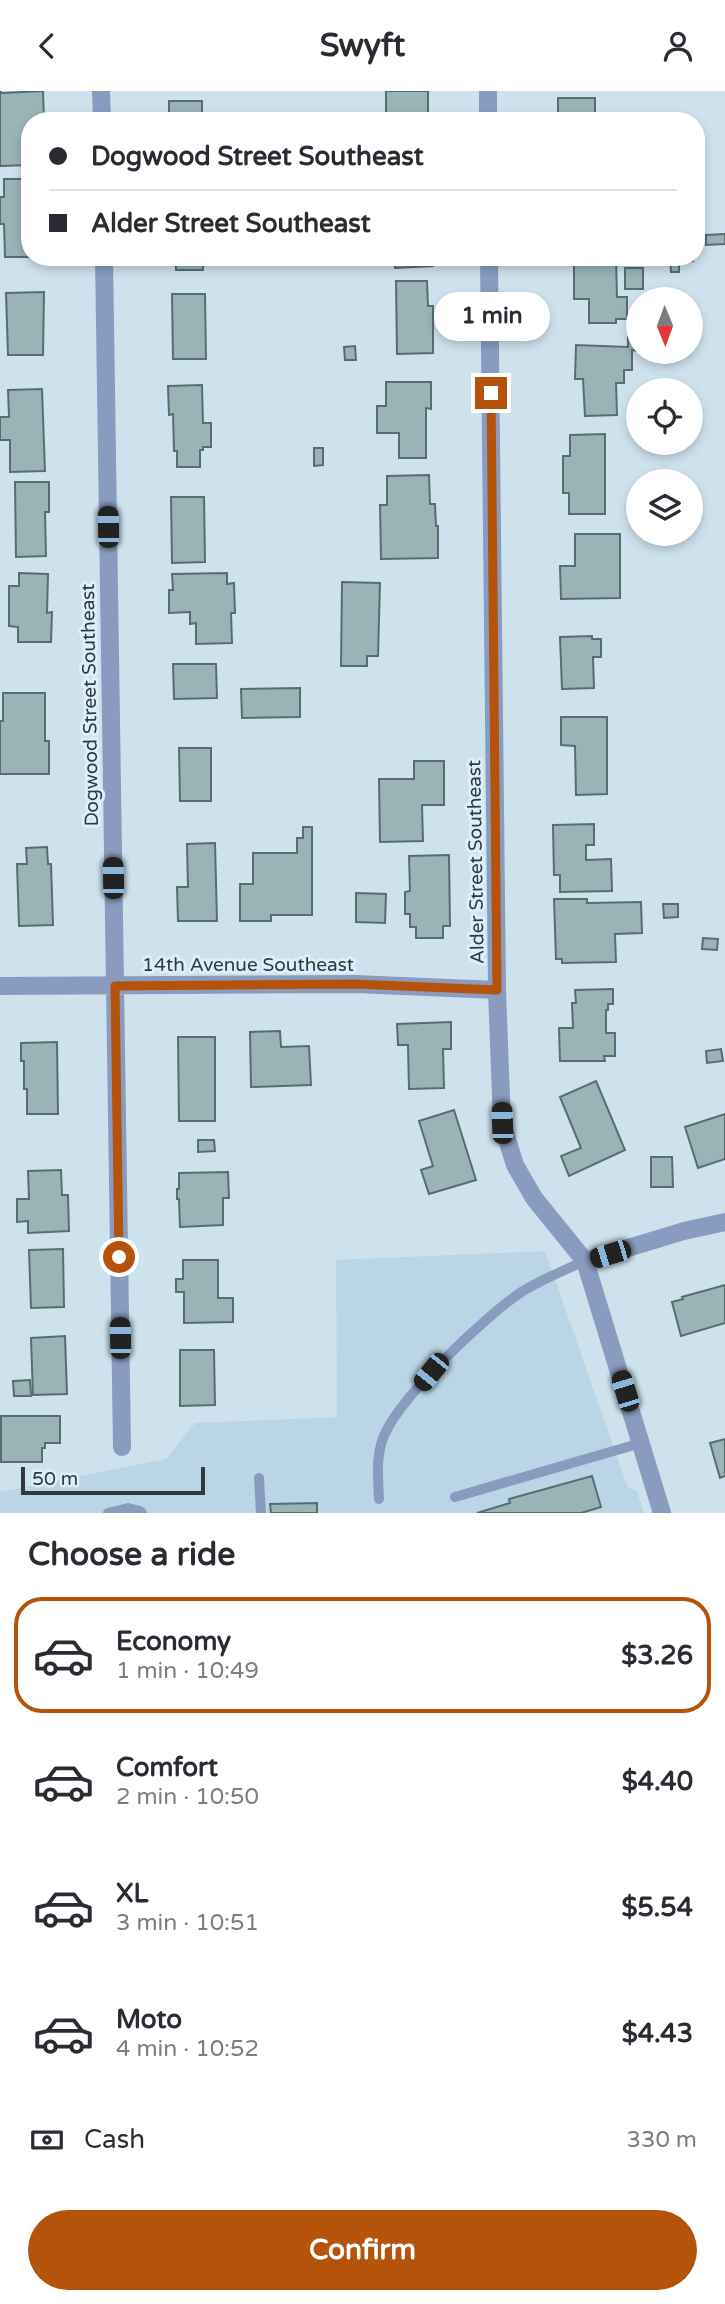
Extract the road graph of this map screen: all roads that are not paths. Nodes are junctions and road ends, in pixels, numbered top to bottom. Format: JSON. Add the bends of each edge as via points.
{"nodes":[{"id":1,"x":101,"y":91,"type":"edge"},
{"id":2,"x":488,"y":91,"type":"edge"},
{"id":3,"x":102,"y":112,"type":"edge"},
{"id":4,"x":488,"y":112,"type":"edge"},
{"id":5,"x":104,"y":266,"type":"edge"},
{"id":6,"x":489,"y":266,"type":"edge"},
{"id":7,"x":0,"y":986,"type":"edge"},
{"id":8,"x":115,"y":986,"type":"junction"},
{"id":9,"x":497,"y":990,"type":"junction"},
{"id":10,"x":725,"y":1222,"type":"edge"},
{"id":11,"x":585,"y":1261,"type":"junction"},
{"id":12,"x":641,"y":1443,"type":"junction"},
{"id":13,"x":122,"y":1447,"type":"dead end"},
{"id":14,"x":259,"y":1478,"type":"dead end"},
{"id":15,"x":455,"y":1497,"type":"dead end"},
{"id":16,"x":379,"y":1499,"type":"dead end"},
{"id":17,"x":107,"y":1513,"type":"edge"},
{"id":18,"x":142,"y":1513,"type":"edge"},
{"id":19,"x":261,"y":1513,"type":"edge"},
{"id":20,"x":662,"y":1513,"type":"edge"}],
"edges":[{"from":1,"to":3,"type":"street"},
{"from":2,"to":4,"type":"street"},
{"from":5,"to":8,"type":"street","name":"Dogwood Street Southeast"},
{"from":6,"to":9,"type":"street","name":"Alder Street Southeast"},
{"from":7,"to":8,"type":"street","name":"14th Avenue Southeast"},
{"from":8,"to":9,"type":"street","name":"14th Avenue Southeast","via":[[355,984]]},
{"from":8,"to":13,"type":"street","name":"Dogwood Street Southeast"},
{"from":9,"to":11,"type":"street","name":"Alder Street Southeast","via":[[502,1123],[515,1165],[534,1198]]},
{"from":10,"to":11,"type":"street"},
{"from":11,"to":12,"type":"street","name":"Alder Street Southeast"},
{"from":11,"to":16,"type":"lane","via":[[522,1292],[431,1372],[382,1439],[377,1457]]},
{"from":12,"to":15,"type":"lane"},
{"from":12,"to":20,"type":"street","name":"Alder Street Southeast"},
{"from":14,"to":19,"type":"lane"},
{"from":17,"to":18,"type":"lane","via":[[128,1508]]}]}
